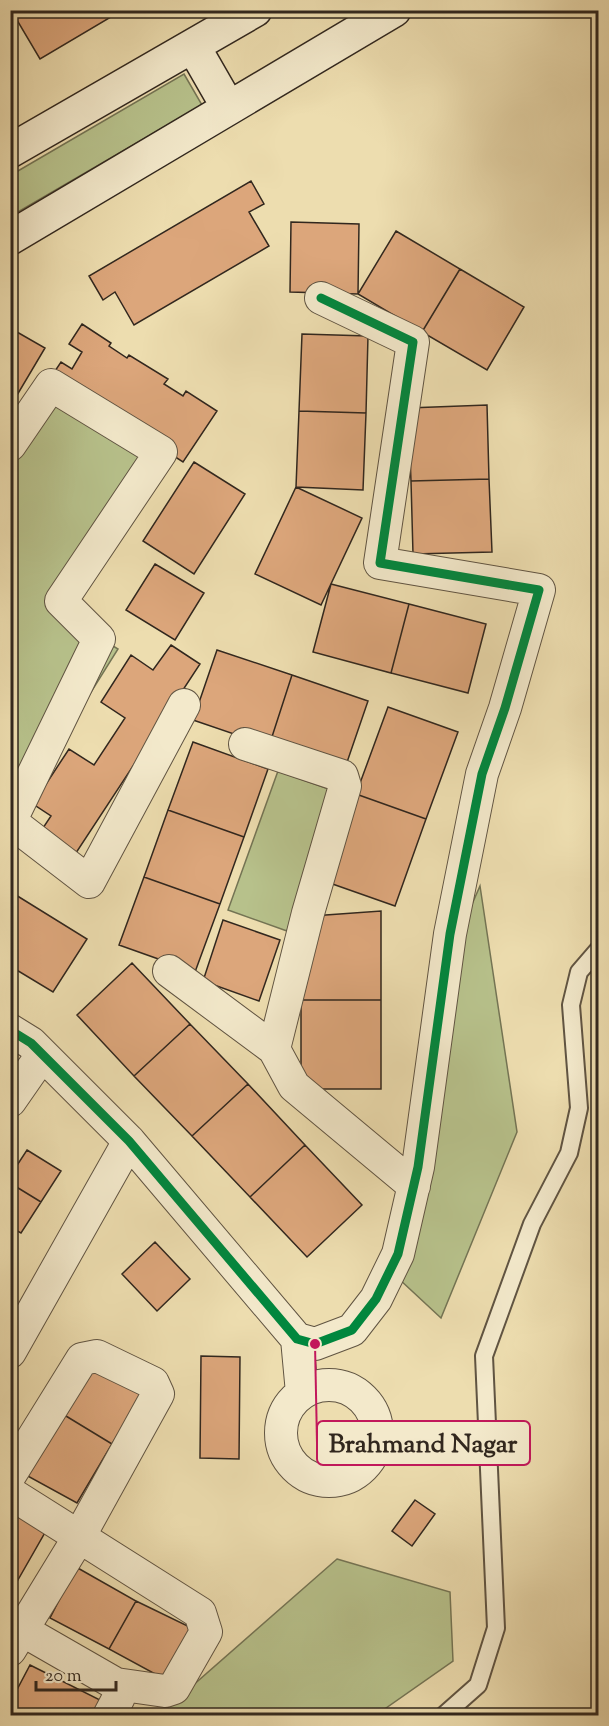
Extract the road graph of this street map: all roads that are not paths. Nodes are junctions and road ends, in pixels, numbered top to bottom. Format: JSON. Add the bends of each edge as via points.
{"nodes":[{"id":1,"x":255,"y":10,"type":"edge"},
{"id":2,"x":394,"y":10,"type":"edge"},
{"id":3,"x":194,"y":46,"type":"junction"},
{"id":4,"x":228,"y":107,"type":"junction"},
{"id":5,"x":10,"y":151,"type":"edge"},
{"id":6,"x":10,"y":238,"type":"edge"},
{"id":7,"x":321,"y":298,"type":"dead end"},
{"id":8,"x":10,"y":445,"type":"edge"},
{"id":9,"x":184,"y":705,"type":"dead end"},
{"id":10,"x":245,"y":744,"type":"dead end"},
{"id":11,"x":11,"y":822,"type":"edge"},
{"id":12,"x":598,"y":950,"type":"edge"},
{"id":13,"x":169,"y":971,"type":"dead end"},
{"id":14,"x":10,"y":1030,"type":"edge"},
{"id":15,"x":274,"y":1049,"type":"junction"},
{"id":16,"x":42,"y":1055,"type":"junction"},
{"id":17,"x":10,"y":1101,"type":"edge"},
{"id":18,"x":129,"y":1141,"type":"junction"},
{"id":19,"x":414,"y":1186,"type":"junction"},
{"id":20,"x":297,"y":1339,"type":"junction"},
{"id":21,"x":10,"y":1352,"type":"edge"},
{"id":22,"x":302,"y":1393,"type":"dead end"},
{"id":23,"x":10,"y":1475,"type":"edge"},
{"id":24,"x":10,"y":1492,"type":"edge"},
{"id":25,"x":79,"y":1537,"type":"junction"},
{"id":26,"x":16,"y":1640,"type":"edge"},
{"id":27,"x":116,"y":1684,"type":"junction"},
{"id":28,"x":109,"y":1716,"type":"edge"},
{"id":29,"x":443,"y":1716,"type":"edge"}],
"edges":[{"from":1,"to":3,"type":"street"},
{"from":2,"to":4,"type":"street"},
{"from":3,"to":4,"type":"street"},
{"from":3,"to":5,"type":"street"},
{"from":4,"to":6,"type":"street"},
{"from":7,"to":19,"type":"street","via":[[413,342],[380,563],[540,590],[482,774],[450,934]]},
{"from":8,"to":11,"type":"street","via":[[51,385],[161,452],[61,601],[99,639]]},
{"from":9,"to":11,"type":"street","via":[[89,882]]},
{"from":10,"to":15,"type":"street","via":[[342,776],[345,786]]},
{"from":12,"to":29,"type":"lane","via":[[579,972],[571,1005],[579,1108],[569,1153],[532,1224],[484,1356],[496,1628],[478,1685]]},
{"from":13,"to":15,"type":"street"},
{"from":14,"to":16,"type":"street"},
{"from":15,"to":19,"type":"street","via":[[294,1086]]},
{"from":16,"to":17,"type":"street"},
{"from":16,"to":18,"type":"street"},
{"from":18,"to":20,"type":"street"},
{"from":18,"to":21,"type":"street"},
{"from":19,"to":20,"type":"street","via":[[398,1254],[376,1299],[352,1329],[315,1344]]},
{"from":20,"to":22,"type":"street"},
{"from":23,"to":25,"type":"street","via":[[82,1359],[96,1356],[153,1383],[158,1394]]},
{"from":24,"to":25,"type":"street"},
{"from":25,"to":26,"type":"street"},
{"from":25,"to":27,"type":"street","via":[[200,1613],[206,1632],[174,1688],[165,1691]]},
{"from":26,"to":27,"type":"street"},
{"from":27,"to":28,"type":"street","via":[[119,1696]]}]}
